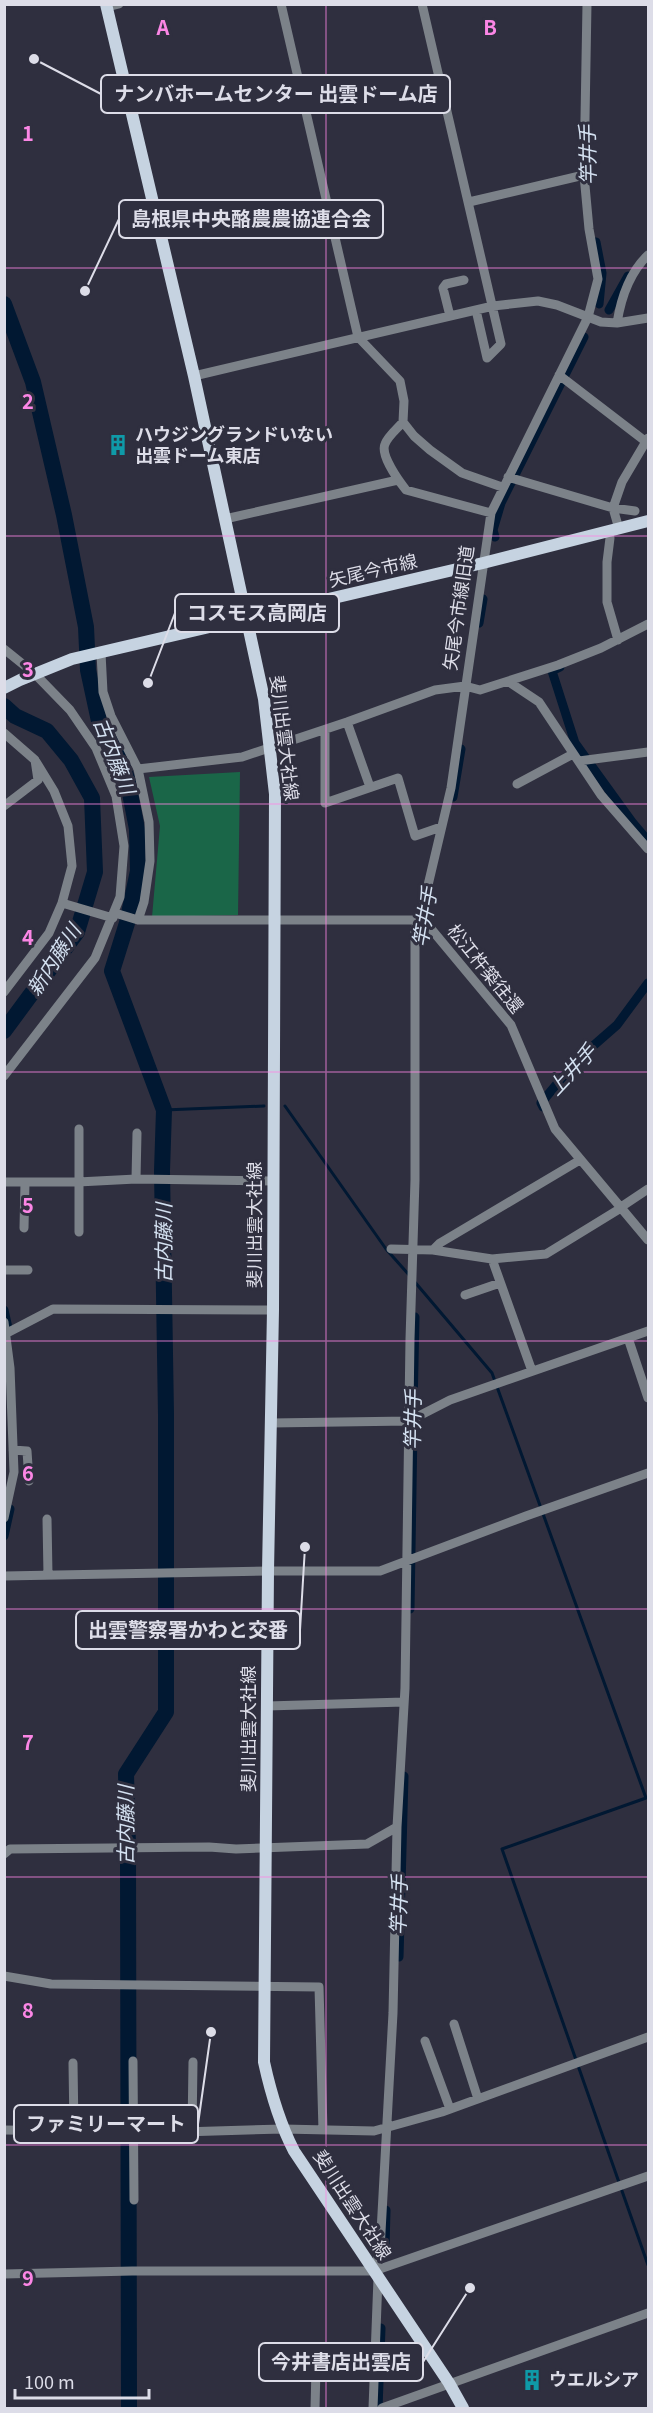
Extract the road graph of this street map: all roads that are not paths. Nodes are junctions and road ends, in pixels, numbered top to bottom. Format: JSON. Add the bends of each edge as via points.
{"nodes":[{"id":1,"x":281,"y":4,"type":"edge"},
{"id":2,"x":422,"y":4,"type":"edge"},
{"id":3,"x":587,"y":4,"type":"edge"},
{"id":4,"x":111,"y":5,"type":"edge"},
{"id":5,"x":584,"y":175,"type":"junction"},
{"id":6,"x":469,"y":202,"type":"junction"},
{"id":7,"x":648,"y":255,"type":"edge"},
{"id":8,"x":464,"y":280,"type":"dead end"},
{"id":9,"x":493,"y":306,"type":"junction"},
{"id":10,"x":476,"y":310,"type":"junction"},
{"id":11,"x":450,"y":316,"type":"junction"},
{"id":12,"x":588,"y":317,"type":"junction"},
{"id":13,"x":648,"y":318,"type":"edge"},
{"id":14,"x":617,"y":323,"type":"junction"},
{"id":15,"x":358,"y":337,"type":"junction"},
{"id":16,"x":559,"y":375,"type":"junction"},
{"id":17,"x":194,"y":376,"type":"junction"},
{"id":18,"x":403,"y":422,"type":"junction"},
{"id":19,"x":647,"y":440,"type":"edge"},
{"id":20,"x":508,"y":477,"type":"junction"},
{"id":21,"x":398,"y":480,"type":"junction"},
{"id":22,"x":502,"y":487,"type":"junction"},
{"id":23,"x":613,"y":508,"type":"junction"},
{"id":24,"x":635,"y":511,"type":"dead end"},
{"id":25,"x":491,"y":513,"type":"junction"},
{"id":26,"x":225,"y":519,"type":"junction"},
{"id":27,"x":648,"y":521,"type":"edge"},
{"id":28,"x":614,"y":530,"type":"junction"},
{"id":29,"x":483,"y":563,"type":"junction"},
{"id":30,"x":246,"y":619,"type":"junction"},
{"id":31,"x":648,"y":624,"type":"edge"},
{"id":32,"x":618,"y":640,"type":"junction"},
{"id":33,"x":4,"y":649,"type":"edge"},
{"id":34,"x":101,"y":653,"type":"junction"},
{"id":35,"x":35,"y":674,"type":"junction"},
{"id":36,"x":509,"y":682,"type":"junction"},
{"id":37,"x":465,"y":686,"type":"junction"},
{"id":38,"x":4,"y":688,"type":"edge"},
{"id":39,"x":347,"y":722,"type":"junction"},
{"id":40,"x":325,"y":730,"type":"junction"},
{"id":41,"x":4,"y":733,"type":"edge"},
{"id":42,"x":270,"y":749,"type":"junction"},
{"id":43,"x":648,"y":752,"type":"edge"},
{"id":44,"x":576,"y":758,"type":"junction"},
{"id":45,"x":35,"y":760,"type":"junction"},
{"id":46,"x":138,"y":769,"type":"junction"},
{"id":47,"x":517,"y":784,"type":"dead end"},
{"id":48,"x":370,"y":787,"type":"junction"},
{"id":49,"x":4,"y":806,"type":"edge"},
{"id":50,"x":441,"y":827,"type":"junction"},
{"id":51,"x":648,"y":849,"type":"edge"},
{"id":52,"x":62,"y":903,"type":"junction"},
{"id":53,"x":114,"y":915,"type":"junction"},
{"id":54,"x":138,"y":920,"type":"junction"},
{"id":55,"x":419,"y":921,"type":"junction"},
{"id":56,"x":276,"y":922,"type":"junction"},
{"id":57,"x":4,"y":992,"type":"edge"},
{"id":58,"x":4,"y":1076,"type":"edge"},
{"id":59,"x":79,"y":1129,"type":"dead end"},
{"id":60,"x":137,"y":1133,"type":"dead end"},
{"id":61,"x":580,"y":1160,"type":"junction"},
{"id":62,"x":136,"y":1179,"type":"junction"},
{"id":63,"x":273,"y":1181,"type":"junction"},
{"id":64,"x":4,"y":1182,"type":"edge"},
{"id":65,"x":25,"y":1182,"type":"junction"},
{"id":66,"x":78,"y":1182,"type":"junction"},
{"id":67,"x":648,"y":1189,"type":"edge"},
{"id":68,"x":621,"y":1208,"type":"junction"},
{"id":69,"x":24,"y":1228,"type":"dead end"},
{"id":70,"x":79,"y":1232,"type":"dead end"},
{"id":71,"x":648,"y":1240,"type":"edge"},
{"id":72,"x":391,"y":1250,"type":"dead end"},
{"id":73,"x":434,"y":1250,"type":"junction"},
{"id":74,"x":413,"y":1251,"type":"junction"},
{"id":75,"x":492,"y":1259,"type":"junction"},
{"id":76,"x":4,"y":1270,"type":"edge"},
{"id":77,"x":28,"y":1270,"type":"dead end"},
{"id":78,"x":500,"y":1283,"type":"junction"},
{"id":79,"x":465,"y":1295,"type":"dead end"},
{"id":80,"x":273,"y":1310,"type":"junction"},
{"id":81,"x":4,"y":1322,"type":"edge"},
{"id":82,"x":648,"y":1331,"type":"edge"},
{"id":83,"x":7,"y":1333,"type":"junction"},
{"id":84,"x":628,"y":1338,"type":"junction"},
{"id":85,"x":532,"y":1371,"type":"junction"},
{"id":86,"x":648,"y":1398,"type":"edge"},
{"id":87,"x":409,"y":1421,"type":"junction"},
{"id":88,"x":271,"y":1423,"type":"junction"},
{"id":89,"x":8,"y":1424,"type":"edge"},
{"id":90,"x":13,"y":1450,"type":"junction"},
{"id":91,"x":648,"y":1473,"type":"edge"},
{"id":92,"x":30,"y":1481,"type":"dead end"},
{"id":93,"x":7,"y":1498,"type":"edge"},
{"id":94,"x":4,"y":1518,"type":"edge"},
{"id":95,"x":48,"y":1519,"type":"dead end"},
{"id":96,"x":408,"y":1560,"type":"junction"},
{"id":97,"x":268,"y":1571,"type":"junction"},
{"id":98,"x":48,"y":1575,"type":"junction"},
{"id":99,"x":4,"y":1576,"type":"edge"},
{"id":100,"x":404,"y":1702,"type":"junction"},
{"id":101,"x":267,"y":1706,"type":"junction"},
{"id":102,"x":397,"y":1827,"type":"junction"},
{"id":103,"x":266,"y":1847,"type":"junction"},
{"id":104,"x":4,"y":1854,"type":"edge"},
{"id":105,"x":4,"y":1976,"type":"edge"},
{"id":106,"x":263,"y":1987,"type":"junction"},
{"id":107,"x":454,"y":2024,"type":"dead end"},
{"id":108,"x":648,"y":2037,"type":"edge"},
{"id":109,"x":425,"y":2041,"type":"dead end"},
{"id":110,"x":133,"y":2061,"type":"dead end"},
{"id":111,"x":193,"y":2062,"type":"dead end"},
{"id":112,"x":73,"y":2063,"type":"dead end"},
{"id":113,"x":478,"y":2099,"type":"junction"},
{"id":114,"x":450,"y":2109,"type":"junction"},
{"id":115,"x":283,"y":2129,"type":"junction"},
{"id":116,"x":386,"y":2129,"type":"junction"},
{"id":117,"x":4,"y":2130,"type":"edge"},
{"id":118,"x":74,"y":2130,"type":"junction"},
{"id":119,"x":133,"y":2130,"type":"junction"},
{"id":120,"x":323,"y":2130,"type":"junction"},
{"id":121,"x":192,"y":2131,"type":"junction"},
{"id":122,"x":648,"y":2176,"type":"edge"},
{"id":123,"x":134,"y":2200,"type":"dead end"},
{"id":124,"x":4,"y":2274,"type":"edge"},
{"id":125,"x":376,"y":2274,"type":"junction"},
{"id":126,"x":648,"y":2313,"type":"edge"},
{"id":127,"x":316,"y":2367,"type":"dead end"},
{"id":128,"x":449,"y":2383,"type":"junction"},
{"id":129,"x":315,"y":2409,"type":"edge"},
{"id":130,"x":373,"y":2409,"type":"edge"},
{"id":131,"x":382,"y":2409,"type":"edge"},
{"id":132,"x":463,"y":2409,"type":"edge"}],
"edges":[{"from":1,"to":15,"type":"street"},
{"from":2,"to":6,"type":"street"},
{"from":3,"to":5,"type":"street"},
{"from":4,"to":17,"type":"main road","name":"斐川出雲大社線"},
{"from":5,"to":6,"type":"street"},
{"from":5,"to":12,"type":"street","via":[[598,279]]},
{"from":6,"to":9,"type":"street"},
{"from":7,"to":14,"type":"street","via":[[621,297]]},
{"from":8,"to":11,"type":"street","via":[[443,288]]},
{"from":9,"to":10,"type":"street"},
{"from":9,"to":10,"type":"street","via":[[501,344],[487,358]]},
{"from":9,"to":12,"type":"street","via":[[538,301]]},
{"from":10,"to":11,"type":"street"},
{"from":11,"to":15,"type":"street"},
{"from":12,"to":14,"type":"street"},
{"from":12,"to":16,"type":"street","name":"矢尾今市線旧道"},
{"from":13,"to":14,"type":"street"},
{"from":15,"to":17,"type":"street"},
{"from":15,"to":18,"type":"street","via":[[400,381]]},
{"from":16,"to":19,"type":"street"},
{"from":16,"to":20,"type":"street","name":"矢尾今市線旧道"},
{"from":17,"to":26,"type":"main road","name":"斐川出雲大社線"},
{"from":18,"to":21,"type":"street","via":[[384,444]]},
{"from":18,"to":22,"type":"street","via":[[429,450],[462,473]]},
{"from":19,"to":23,"type":"street","via":[[622,482]]},
{"from":20,"to":22,"type":"street","name":"矢尾今市線旧道"},
{"from":20,"to":23,"type":"street"},
{"from":21,"to":25,"type":"street","via":[[406,490]]},
{"from":21,"to":26,"type":"street"},
{"from":22,"to":25,"type":"street","name":"矢尾今市線旧道"},
{"from":23,"to":24,"type":"street"},
{"from":23,"to":28,"type":"street"},
{"from":25,"to":29,"type":"street","name":"矢尾今市線旧道"},
{"from":26,"to":30,"type":"main road","name":"斐川出雲大社線"},
{"from":27,"to":28,"type":"main road","name":"矢尾今市線"},
{"from":28,"to":29,"type":"main road","name":"矢尾今市線"},
{"from":28,"to":32,"type":"street","via":[[607,562],[607,602]]},
{"from":29,"to":30,"type":"main road","name":"矢尾今市線"},
{"from":29,"to":37,"type":"street","name":"矢尾今市線旧道"},
{"from":30,"to":34,"type":"main road","name":"矢尾今市線"},
{"from":30,"to":42,"type":"main road","name":"斐川出雲大社線","via":[[264,699]]},
{"from":31,"to":32,"type":"street"},
{"from":32,"to":36,"type":"street"},
{"from":33,"to":35,"type":"street"},
{"from":34,"to":35,"type":"main road","name":"矢尾今市線","via":[[72,659]]},
{"from":34,"to":46,"type":"street","via":[[103,692]]},
{"from":35,"to":38,"type":"main road","name":"矢尾今市線"},
{"from":35,"to":53,"type":"street","via":[[70,710],[96,748],[116,796],[124,846],[120,897]]},
{"from":36,"to":37,"type":"street","via":[[480,690]]},
{"from":36,"to":44,"type":"street","via":[[539,702]]},
{"from":37,"to":39,"type":"street","name":"矢尾今市線旧道","via":[[435,690]]},
{"from":37,"to":50,"type":"street","via":[[451,788]]},
{"from":39,"to":40,"type":"street","name":"矢尾今市線旧道"},
{"from":39,"to":48,"type":"street"},
{"from":40,"to":42,"type":"street","name":"矢尾今市線旧道"},
{"from":40,"to":48,"type":"street","via":[[325,803]]},
{"from":41,"to":45,"type":"street"},
{"from":42,"to":46,"type":"street","name":"矢尾今市線旧道","via":[[242,757]]},
{"from":42,"to":56,"type":"main road","name":"斐川出雲大社線","via":[[275,794]]},
{"from":43,"to":44,"type":"street"},
{"from":44,"to":47,"type":"street"},
{"from":44,"to":51,"type":"street"},
{"from":45,"to":49,"type":"street","via":[[38,780]]},
{"from":45,"to":52,"type":"street","via":[[54,791],[68,826],[72,866]]},
{"from":46,"to":54,"type":"street","via":[[149,822],[150,861]]},
{"from":48,"to":50,"type":"street","via":[[398,778],[415,836]]},
{"from":50,"to":55,"type":"street"},
{"from":52,"to":53,"type":"street"},
{"from":52,"to":57,"type":"street","via":[[49,933]]},
{"from":53,"to":54,"type":"street"},
{"from":53,"to":58,"type":"street","via":[[95,958]]},
{"from":54,"to":56,"type":"street"},
{"from":55,"to":56,"type":"street"},
{"from":55,"to":61,"type":"street","name":"松江杵築往還","via":[[427,924],[510,1025],[555,1129]]},
{"from":55,"to":74,"type":"street","via":[[415,928]]},
{"from":56,"to":63,"type":"main road","name":"斐川出雲大社線"},
{"from":59,"to":66,"type":"street"},
{"from":60,"to":62,"type":"street"},
{"from":61,"to":68,"type":"street","name":"松江杵築往還"},
{"from":61,"to":73,"type":"street"},
{"from":62,"to":63,"type":"street"},
{"from":62,"to":66,"type":"street"},
{"from":63,"to":80,"type":"main road","name":"斐川出雲大社線"},
{"from":64,"to":65,"type":"street"},
{"from":65,"to":66,"type":"street"},
{"from":65,"to":69,"type":"street"},
{"from":66,"to":70,"type":"street"},
{"from":67,"to":68,"type":"street"},
{"from":68,"to":71,"type":"street","name":"松江杵築往還"},
{"from":68,"to":75,"type":"street","via":[[546,1254]]},
{"from":72,"to":74,"type":"street"},
{"from":73,"to":74,"type":"street"},
{"from":73,"to":75,"type":"street"},
{"from":74,"to":87,"type":"street"},
{"from":75,"to":78,"type":"street"},
{"from":76,"to":77,"type":"street"},
{"from":78,"to":79,"type":"street"},
{"from":78,"to":85,"type":"street"},
{"from":80,"to":83,"type":"street","via":[[53,1309]]},
{"from":80,"to":88,"type":"main road","name":"斐川出雲大社線"},
{"from":81,"to":83,"type":"street"},
{"from":82,"to":84,"type":"street"},
{"from":83,"to":89,"type":"street"},
{"from":84,"to":85,"type":"street"},
{"from":84,"to":86,"type":"street"},
{"from":85,"to":87,"type":"street","via":[[450,1400]]},
{"from":87,"to":88,"type":"street"},
{"from":87,"to":96,"type":"street"},
{"from":88,"to":97,"type":"main road","name":"斐川出雲大社線"},
{"from":89,"to":90,"type":"street"},
{"from":90,"to":92,"type":"street","via":[[27,1451]]},
{"from":90,"to":93,"type":"street","via":[[15,1472]]},
{"from":91,"to":96,"type":"street"},
{"from":93,"to":94,"type":"street"},
{"from":95,"to":98,"type":"street"},
{"from":96,"to":97,"type":"street","via":[[380,1571]]},
{"from":96,"to":100,"type":"street"},
{"from":97,"to":98,"type":"street"},
{"from":97,"to":101,"type":"main road","name":"斐川出雲大社線"},
{"from":98,"to":99,"type":"street"},
{"from":100,"to":101,"type":"street"},
{"from":100,"to":102,"type":"street"},
{"from":101,"to":103,"type":"main road","name":"斐川出雲大社線"},
{"from":102,"to":103,"type":"street","via":[[367,1844]]},
{"from":102,"to":116,"type":"street"},
{"from":103,"to":104,"type":"street","via":[[10,1849]]},
{"from":103,"to":106,"type":"main road","name":"斐川出雲大社線"},
{"from":105,"to":106,"type":"street","via":[[51,1984]]},
{"from":106,"to":115,"type":"main road","name":"斐川出雲大社線","via":[[264,2062]]},
{"from":106,"to":120,"type":"street","via":[[320,1987]]},
{"from":107,"to":113,"type":"street"},
{"from":108,"to":113,"type":"street"},
{"from":109,"to":114,"type":"street"},
{"from":110,"to":119,"type":"street"},
{"from":111,"to":121,"type":"street"},
{"from":112,"to":118,"type":"street"},
{"from":113,"to":114,"type":"street"},
{"from":114,"to":116,"type":"street"},
{"from":115,"to":120,"type":"street"},
{"from":115,"to":121,"type":"street"},
{"from":115,"to":125,"type":"main road","name":"斐川出雲大社線"},
{"from":116,"to":120,"type":"street"},
{"from":116,"to":125,"type":"street"},
{"from":117,"to":118,"type":"street"},
{"from":118,"to":119,"type":"street"},
{"from":119,"to":121,"type":"street"},
{"from":119,"to":123,"type":"street"},
{"from":122,"to":125,"type":"street"},
{"from":124,"to":125,"type":"street"},
{"from":125,"to":128,"type":"main road","name":"斐川出雲大社線"},
{"from":125,"to":130,"type":"street"},
{"from":126,"to":128,"type":"street"},
{"from":127,"to":129,"type":"street"},
{"from":128,"to":131,"type":"street"},
{"from":128,"to":132,"type":"main road","name":"斐川出雲大社線"}]}
